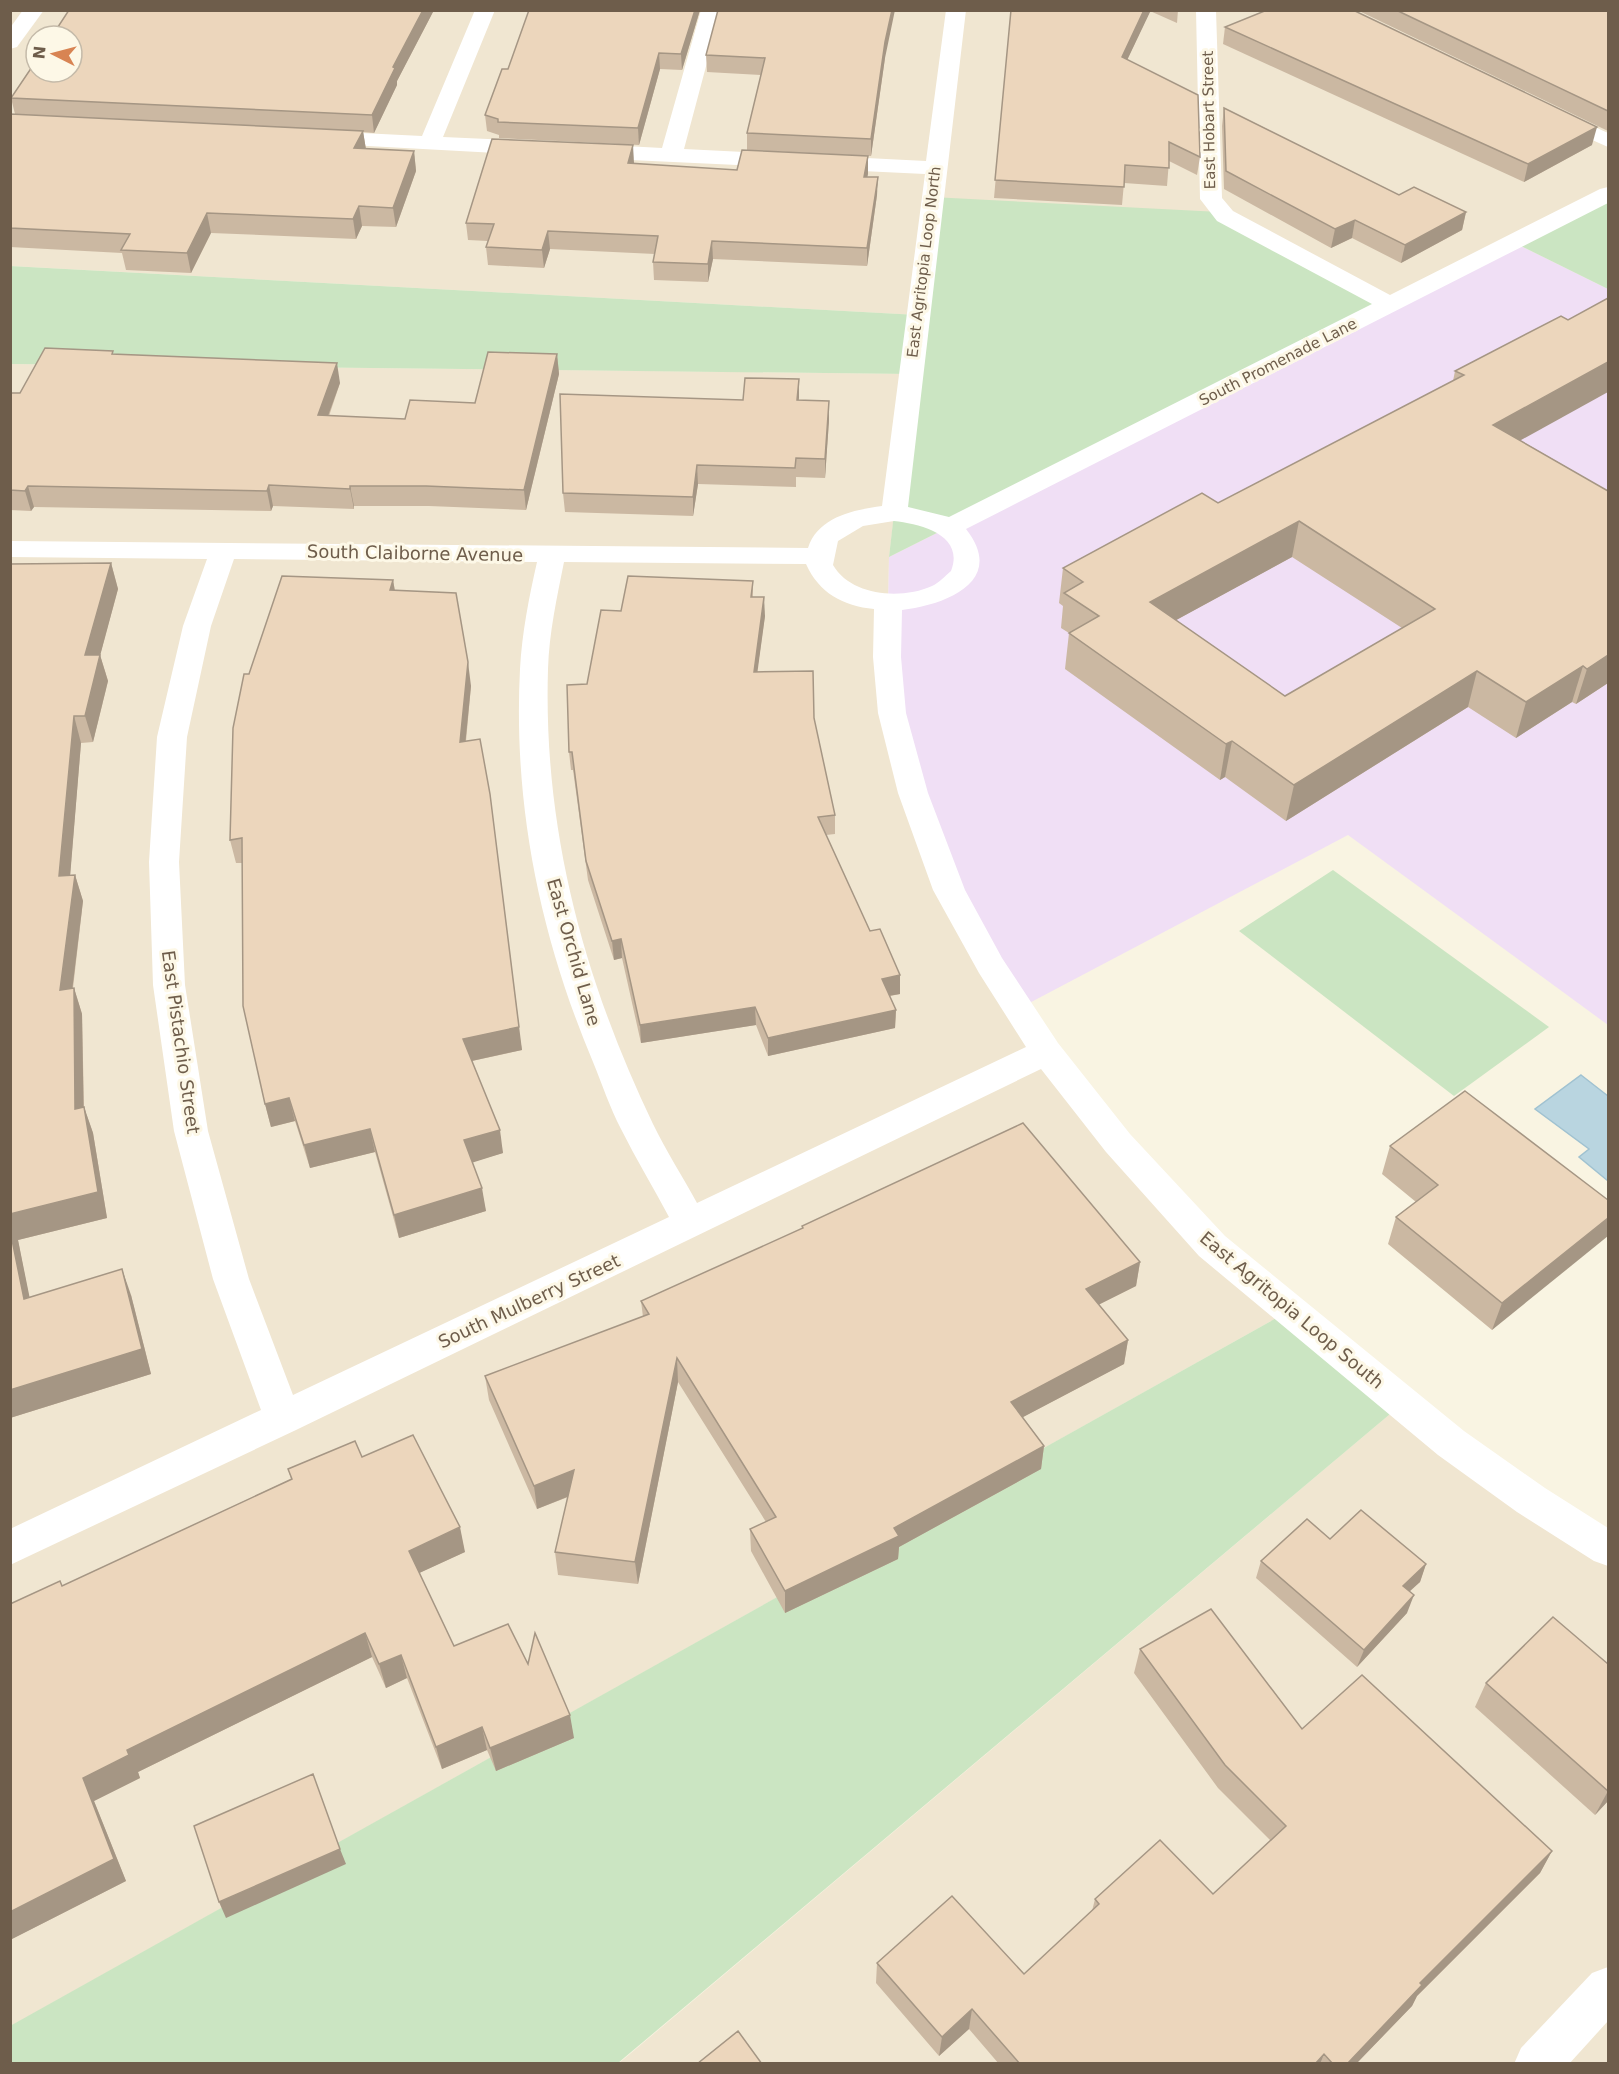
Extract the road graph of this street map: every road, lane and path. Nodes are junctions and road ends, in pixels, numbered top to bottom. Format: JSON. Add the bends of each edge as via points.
{"nodes":[{"id":1,"x":34,"y":10,"type":"edge"},
{"id":2,"x":485,"y":10,"type":"edge"},
{"id":3,"x":711,"y":10,"type":"edge"},
{"id":4,"x":956,"y":10,"type":"edge"},
{"id":5,"x":1206,"y":10,"type":"edge"},
{"id":6,"x":10,"y":43,"type":"edge"},
{"id":7,"x":1534,"y":106,"type":"edge"},
{"id":8,"x":302,"y":137,"type":"edge"},
{"id":9,"x":1608,"y":141,"type":"edge"},
{"id":10,"x":430,"y":143,"type":"junction"},
{"id":11,"x":671,"y":156,"type":"junction"},
{"id":12,"x":935,"y":168,"type":"junction"},
{"id":13,"x":1608,"y":195,"type":"edge"},
{"id":14,"x":1391,"y":305,"type":"junction"},
{"id":15,"x":894,"y":513,"type":"junction"},
{"id":16,"x":948,"y":528,"type":"junction"},
{"id":17,"x":10,"y":549,"type":"edge"},
{"id":18,"x":223,"y":551,"type":"junction"},
{"id":19,"x":552,"y":554,"type":"junction"},
{"id":20,"x":819,"y":556,"type":"junction"},
{"id":21,"x":888,"y":604,"type":"junction"},
{"id":22,"x":1046,"y":1052,"type":"junction"},
{"id":23,"x":691,"y":1224,"type":"junction"},
{"id":24,"x":284,"y":1419,"type":"junction"},
{"id":25,"x":10,"y":1548,"type":"edge"},
{"id":26,"x":1608,"y":1549,"type":"edge"},
{"id":27,"x":1608,"y":1989,"type":"edge"},
{"id":28,"x":1537,"y":2064,"type":"edge"}],
"edges":[{"from":1,"to":6,"type":"street"},
{"from":2,"to":10,"type":"street"},
{"from":3,"to":11,"type":"street"},
{"from":4,"to":12,"type":"street","name":"East Agritopia Loop North"},
{"from":5,"to":14,"type":"street","name":"East Hobart Street","via":[[1211,199],[1225,216]]},
{"from":7,"to":9,"type":"street"},
{"from":8,"to":10,"type":"street"},
{"from":10,"to":11,"type":"street"},
{"from":11,"to":12,"type":"street"},
{"from":12,"to":15,"type":"street","name":"East Agritopia Loop North"},
{"from":13,"to":14,"type":"street","name":"South Promenade Lane"},
{"from":14,"to":16,"type":"street","name":"South Promenade Lane"},
{"from":15,"to":16,"type":"street","via":[[932,520]]},
{"from":15,"to":20,"type":"street","via":[[852,520],[823,542]]},
{"from":16,"to":21,"type":"street","via":[[961,541],[968,556],[966,571],[955,585],[914,603]]},
{"from":17,"to":18,"type":"street","name":"South Claiborne Avenue"},
{"from":18,"to":19,"type":"street","name":"South Claiborne Avenue"},
{"from":18,"to":24,"type":"street","name":"East Pistachio Street","via":[[197,626],[172,737],[164,862],[169,985],[191,1131],[200,1165],[231,1279]]},
{"from":19,"to":20,"type":"street","name":"South Claiborne Avenue"},
{"from":19,"to":23,"type":"street","name":"East Orchid Lane","via":[[534,668],[534,735],[539,813],[556,903],[585,1004],[637,1127]]},
{"from":20,"to":21,"type":"street","via":[[822,570],[838,587],[865,600]]},
{"from":21,"to":22,"type":"street","name":"East Agritopia Loop South","via":[[892,713],[913,793],[949,890],[990,965]]},
{"from":22,"to":23,"type":"street","name":"South Mulberry Street"},
{"from":22,"to":26,"type":"street","name":"East Agritopia Loop South","via":[[1118,1143],[1212,1246],[1451,1443]]},
{"from":23,"to":24,"type":"street","name":"South Mulberry Street"},
{"from":24,"to":25,"type":"street","name":"South Mulberry Street"},
{"from":27,"to":28,"type":"street"}]}
